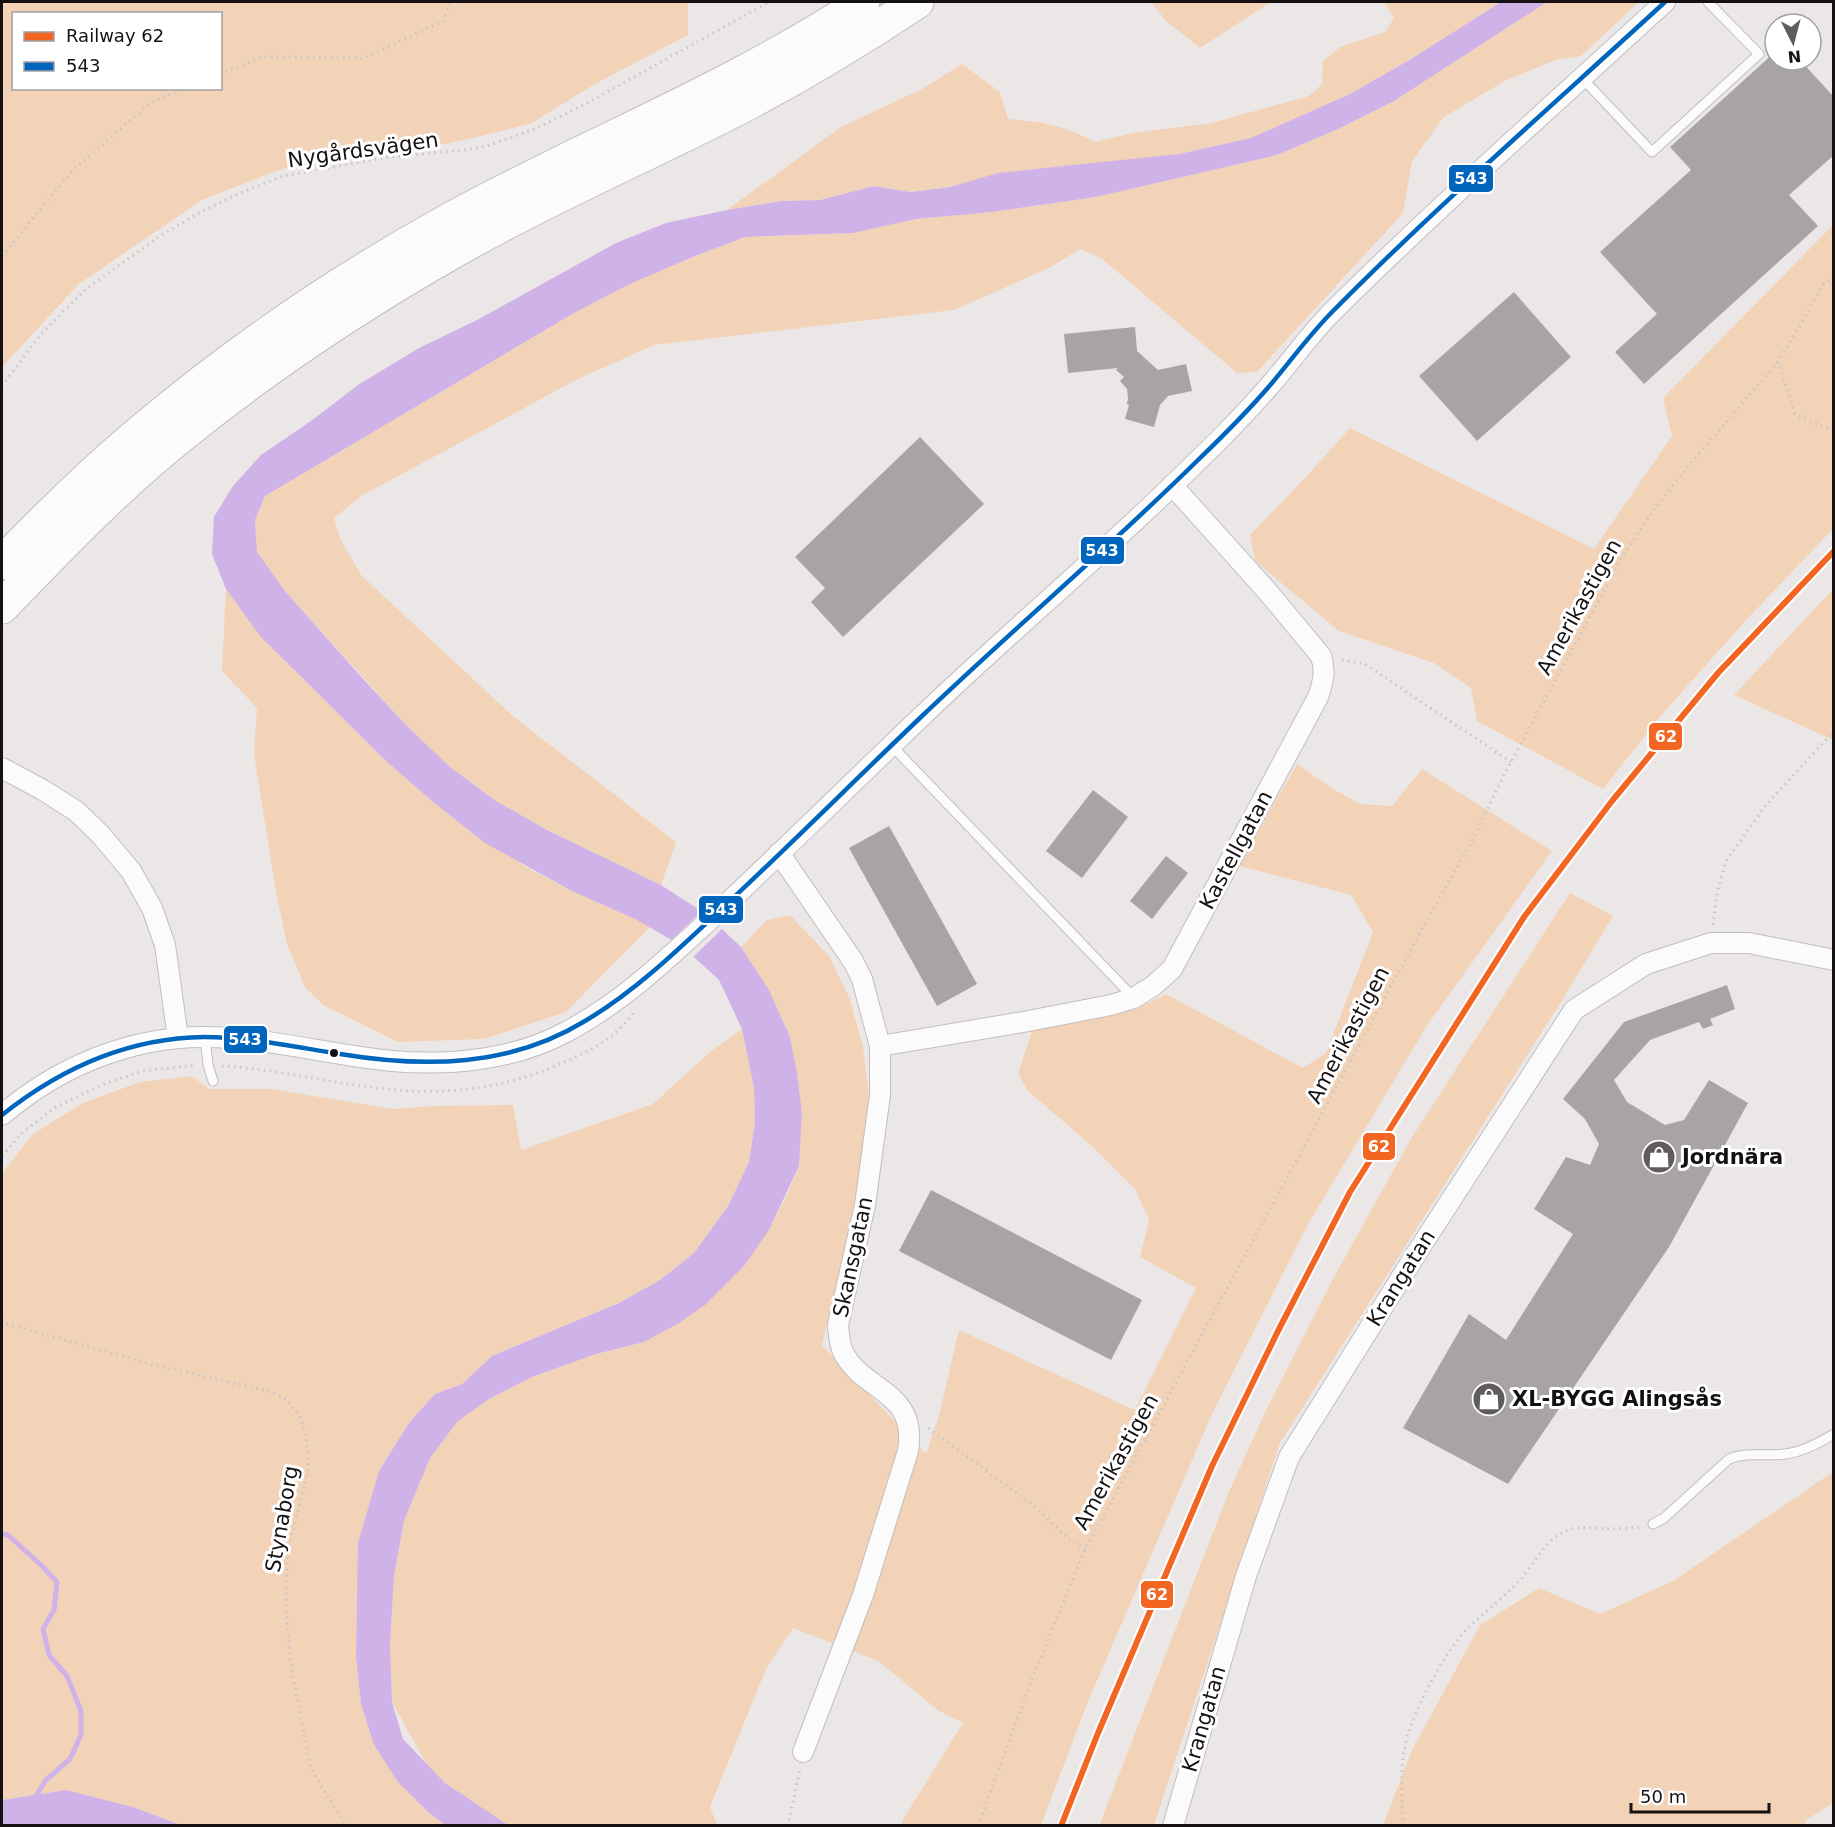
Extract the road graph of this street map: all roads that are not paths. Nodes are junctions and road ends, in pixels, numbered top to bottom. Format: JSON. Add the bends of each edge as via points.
{"nodes":[{"id":1,"x":863,"y":2,"type":"edge"},
{"id":2,"x":917,"y":2,"type":"edge"},
{"id":3,"x":1665,"y":2,"type":"edge"},
{"id":4,"x":1708,"y":2,"type":"edge"},
{"id":5,"x":1582,"y":78,"type":"junction"},
{"id":6,"x":1172,"y":485,"type":"junction"},
{"id":7,"x":2,"y":563,"type":"edge"},
{"id":8,"x":2,"y":608,"type":"edge"},
{"id":9,"x":891,"y":746,"type":"junction"},
{"id":10,"x":2,"y":768,"type":"edge"},
{"id":11,"x":779,"y":853,"type":"junction"},
{"id":12,"x":1833,"y":960,"type":"edge"},
{"id":13,"x":1134,"y":998,"type":"junction"},
{"id":14,"x":205,"y":1037,"type":"junction"},
{"id":15,"x":178,"y":1038,"type":"junction"},
{"id":16,"x":880,"y":1046,"type":"junction"},
{"id":17,"x":213,"y":1081,"type":"dead end"},
{"id":18,"x":2,"y":1115,"type":"edge"},
{"id":19,"x":1833,"y":1434,"type":"edge"},
{"id":20,"x":1653,"y":1524,"type":"road end"},
{"id":21,"x":803,"y":1752,"type":"road end"},
{"id":22,"x":1173,"y":1826,"type":"edge"}],
"edges":[{"from":1,"to":7,"type":"highway","via":[[729,79],[450,219],[303,309],[145,427]]},
{"from":2,"to":8,"type":"highway","via":[[854,44],[743,106],[461,247],[317,334],[180,436],[109,499]]},
{"from":3,"to":5,"type":"street"},
{"from":4,"to":5,"type":"lane","via":[[1759,54],[1652,152]]},
{"from":5,"to":6,"type":"street","via":[[1329,315],[1268,388]]},
{"from":6,"to":9,"type":"street"},
{"from":6,"to":13,"type":"street","name":"Kastellgatan","via":[[1267,591],[1325,666],[1318,697],[1173,969]]},
{"from":9,"to":11,"type":"street"},
{"from":9,"to":13,"type":"lane"},
{"from":10,"to":15,"type":"street","via":[[76,812],[131,871],[152,908],[165,945]]},
{"from":11,"to":14,"type":"street","via":[[649,976],[613,1004],[564,1034],[520,1051],[476,1060],[391,1061]]},
{"from":11,"to":16,"type":"street","name":"Skansgatan","via":[[853,962],[862,980]]},
{"from":12,"to":22,"type":"street","name":"Krangatan","via":[[1749,943],[1711,943],[1646,964],[1574,1010],[1289,1457],[1245,1576]]},
{"from":13,"to":16,"type":"street","name":"Kastellgatan","via":[[1082,1011]]},
{"from":14,"to":15,"type":"street"},
{"from":14,"to":17,"type":"lane"},
{"from":15,"to":18,"type":"street","via":[[141,1043],[98,1057],[45,1081]]},
{"from":16,"to":21,"type":"street","name":"Skansgatan","via":[[880,1095],[865,1205],[838,1325],[839,1341],[849,1360],[902,1409],[909,1432],[908,1451],[849,1633]]},
{"from":19,"to":20,"type":"lane","via":[[1797,1451],[1729,1459]]}]}
